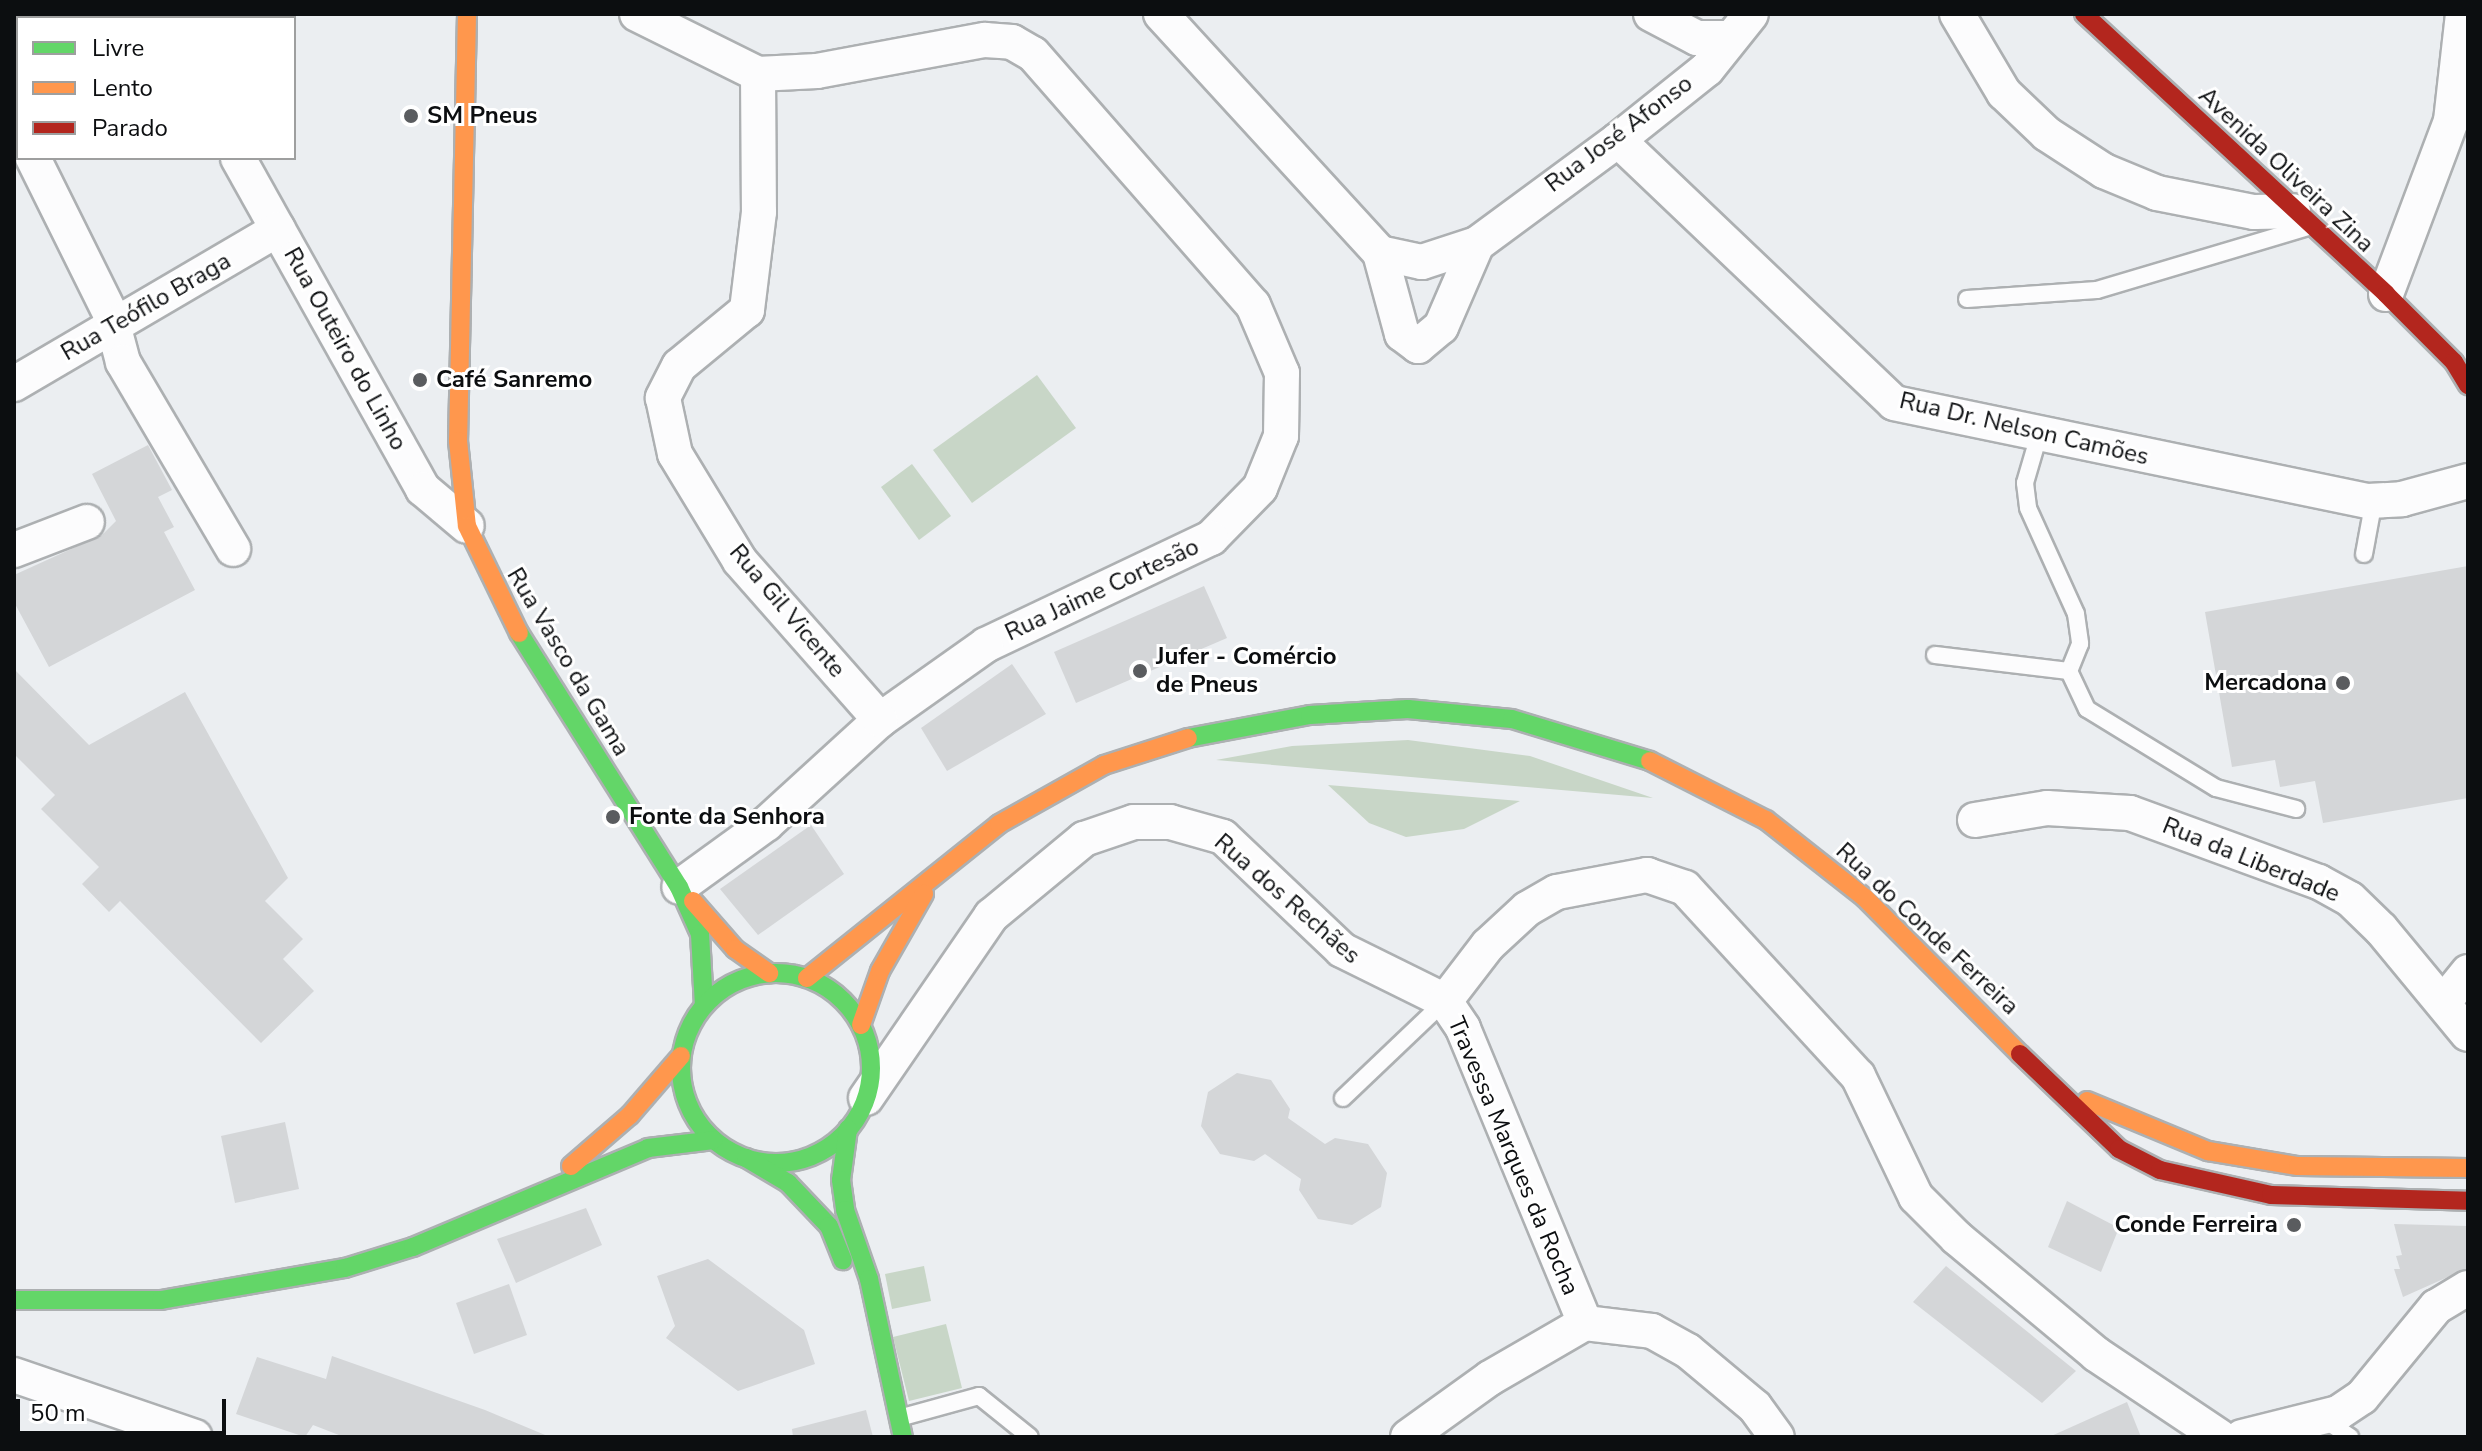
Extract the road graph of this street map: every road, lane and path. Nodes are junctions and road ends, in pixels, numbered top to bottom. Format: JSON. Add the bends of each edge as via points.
{"nodes":[{"id":1,"x":467,"y":14,"type":"edge"},
{"id":2,"x":637,"y":14,"type":"edge"},
{"id":3,"x":1161,"y":14,"type":"edge"},
{"id":4,"x":1751,"y":14,"type":"edge"},
{"id":5,"x":1957,"y":14,"type":"edge"},
{"id":6,"x":2084,"y":14,"type":"edge"},
{"id":7,"x":2463,"y":14,"type":"edge"},
{"id":8,"x":1664,"y":21,"type":"edge"},
{"id":9,"x":1727,"y":38,"type":"junction"},
{"id":10,"x":758,"y":74,"type":"junction"},
{"id":11,"x":1687,"y":82,"type":"junction"},
{"id":12,"x":1618,"y":140,"type":"junction"},
{"id":13,"x":34,"y":160,"type":"edge"},
{"id":14,"x":239,"y":160,"type":"edge"},
{"id":15,"x":2301,"y":219,"type":"junction"},
{"id":16,"x":278,"y":229,"type":"junction"},
{"id":17,"x":1477,"y":244,"type":"junction"},
{"id":18,"x":1380,"y":253,"type":"junction"},
{"id":19,"x":2386,"y":294,"type":"junction"},
{"id":20,"x":1967,"y":299,"type":"dead end"},
{"id":21,"x":111,"y":329,"type":"junction"},
{"id":22,"x":2461,"y":365,"type":"edge"},
{"id":23,"x":14,"y":384,"type":"edge"},
{"id":24,"x":2468,"y":385,"type":"edge"},
{"id":25,"x":2039,"y":435,"type":"junction"},
{"id":26,"x":2468,"y":464,"type":"edge"},
{"id":27,"x":2468,"y":481,"type":"edge"},
{"id":28,"x":2433,"y":488,"type":"junction"},
{"id":29,"x":2374,"y":500,"type":"junction"},
{"id":30,"x":87,"y":522,"type":"dead end"},
{"id":31,"x":467,"y":526,"type":"junction"},
{"id":32,"x":233,"y":549,"type":"dead end"},
{"id":33,"x":14,"y":550,"type":"edge"},
{"id":34,"x":2364,"y":554,"type":"dead end"},
{"id":35,"x":1935,"y":655,"type":"dead end"},
{"id":36,"x":2069,"y":671,"type":"junction"},
{"id":37,"x":880,"y":720,"type":"junction"},
{"id":38,"x":2296,"y":809,"type":"dead end"},
{"id":39,"x":1975,"y":820,"type":"dead end"},
{"id":40,"x":929,"y":886,"type":"junction"},
{"id":41,"x":679,"y":887,"type":"junction"},
{"id":42,"x":2468,"y":972,"type":"edge"},
{"id":43,"x":769,"y":973,"type":"junction"},
{"id":44,"x":807,"y":978,"type":"junction"},
{"id":45,"x":1445,"y":1001,"type":"junction"},
{"id":46,"x":2443,"y":1003,"type":"junction"},
{"id":47,"x":704,"y":1005,"type":"junction"},
{"id":48,"x":861,"y":1025,"type":"junction"},
{"id":49,"x":2468,"y":1034,"type":"edge"},
{"id":50,"x":681,"y":1056,"type":"junction"},
{"id":51,"x":2045,"y":1073,"type":"junction"},
{"id":52,"x":866,"y":1098,"type":"junction"},
{"id":53,"x":1343,"y":1098,"type":"dead end"},
{"id":54,"x":848,"y":1129,"type":"junction"},
{"id":55,"x":714,"y":1140,"type":"junction"},
{"id":56,"x":746,"y":1158,"type":"junction"},
{"id":57,"x":2463,"y":1166,"type":"edge"},
{"id":58,"x":551,"y":1183,"type":"junction"},
{"id":59,"x":2210,"y":1184,"type":"junction"},
{"id":60,"x":2468,"y":1188,"type":"edge"},
{"id":61,"x":2468,"y":1201,"type":"edge"},
{"id":62,"x":2468,"y":1288,"type":"edge"},
{"id":63,"x":14,"y":1300,"type":"edge"},
{"id":64,"x":1585,"y":1323,"type":"junction"},
{"id":65,"x":877,"y":1335,"type":"junction"},
{"id":66,"x":14,"y":1375,"type":"edge"},
{"id":67,"x":2321,"y":1417,"type":"junction"},
{"id":68,"x":898,"y":1418,"type":"junction"},
{"id":69,"x":195,"y":1437,"type":"edge"},
{"id":70,"x":903,"y":1437,"type":"edge"},
{"id":71,"x":1030,"y":1437,"type":"edge"},
{"id":72,"x":1408,"y":1437,"type":"edge"},
{"id":73,"x":1777,"y":1437,"type":"edge"},
{"id":74,"x":2220,"y":1437,"type":"edge"},
{"id":75,"x":2242,"y":1437,"type":"edge"},
{"id":76,"x":2350,"y":1437,"type":"edge"}],
"edges":[{"from":1,"to":31,"type":"main road","name":"Rua Vasco da Gama","via":[[458,441]]},
{"from":2,"to":10,"type":"street"},
{"from":3,"to":18,"type":"street"},
{"from":4,"to":9,"type":"street","name":"Rua José Afonso"},
{"from":5,"to":15,"type":"street","via":[[2004,93],[2047,134],[2104,171],[2157,193]]},
{"from":6,"to":15,"type":"main road","name":"Avenida Oliveira Zina"},
{"from":7,"to":19,"type":"street","via":[[2451,121]]},
{"from":8,"to":9,"type":"street","via":[[1697,38]]},
{"from":8,"to":11,"type":"street","via":[[1687,41]]},
{"from":9,"to":11,"type":"street","name":"Rua José Afonso","via":[[1707,69]]},
{"from":10,"to":37,"type":"street","name":"Rua Gil Vicente","via":[[759,212],[747,310],[679,366],[663,398],[675,454],[740,561]]},
{"from":10,"to":37,"type":"street","name":"Rua Jaime Cortesão","via":[[817,71],[985,40],[1012,42],[1033,54],[1253,305],[1282,373],[1281,436],[1260,488],[1211,538],[986,645]]},
{"from":11,"to":12,"type":"street","name":"Rua José Afonso"},
{"from":12,"to":17,"type":"street","name":"Rua José Afonso"},
{"from":12,"to":25,"type":"street","name":"Rua Dr. Nelson Camões","via":[[1894,403]]},
{"from":13,"to":21,"type":"street","via":[[110,313]]},
{"from":14,"to":16,"type":"street","name":"Rua Outeiro do Linho"},
{"from":15,"to":19,"type":"main road","name":"Avenida Oliveira Zina"},
{"from":15,"to":20,"type":"lane","via":[[2097,290]]},
{"from":16,"to":21,"type":"street","name":"Rua Teófilo Braga"},
{"from":16,"to":31,"type":"street","name":"Rua Outeiro do Linho","via":[[423,489]]},
{"from":17,"to":18,"type":"street","name":"Rua José Afonso","via":[[1422,262]]},
{"from":17,"to":18,"type":"street","via":[[1441,327],[1418,346],[1402,334]]},
{"from":19,"to":22,"type":"main road","name":"Avenida Oliveira Zina"},
{"from":21,"to":23,"type":"street","name":"Rua Teófilo Braga"},
{"from":21,"to":32,"type":"street","via":[[123,362]]},
{"from":22,"to":24,"type":"main road","name":"Avenida Oliveira Zina"},
{"from":25,"to":29,"type":"street","name":"Rua Dr. Nelson Camões"},
{"from":25,"to":36,"type":"lane","via":[[2025,483],[2028,508],[2076,614],[2080,644]]},
{"from":26,"to":28,"type":"street","name":"Rua Dr. Nelson Camões"},
{"from":27,"to":28,"type":"street","name":"Rua Dr. Nelson Camões"},
{"from":28,"to":29,"type":"street","name":"Rua Dr. Nelson Camões","via":[[2402,499]]},
{"from":29,"to":34,"type":"lane"},
{"from":30,"to":33,"type":"street"},
{"from":31,"to":41,"type":"main road","name":"Rua Vasco da Gama","via":[[516,629]]},
{"from":35,"to":36,"type":"lane"},
{"from":36,"to":38,"type":"lane","via":[[2087,709],[2216,788]]},
{"from":37,"to":41,"type":"street","name":"Rua Jaime Cortesão","via":[[766,824]]},
{"from":39,"to":46,"type":"street","name":"Rua da Liberdade","via":[[2047,808],[2130,813],[2319,882],[2350,899],[2381,929]]},
{"from":40,"to":44,"type":"main road","name":"Rua do Conde Ferreira"},
{"from":40,"to":48,"type":"main road","name":"Rua do Conde Ferreira","via":[[880,971]]},
{"from":40,"to":51,"type":"main road","name":"Rua do Conde Ferreira","via":[[999,824],[1104,765],[1209,731],[1310,715],[1408,709],[1512,719],[1633,753],[1766,820],[1865,898]]},
{"from":41,"to":43,"type":"main road","name":"Rua Vasco da Gama","via":[[735,949]]},
{"from":41,"to":47,"type":"main road","name":"Rua Vasco da Gama","via":[[700,934]]},
{"from":42,"to":46,"type":"street"},
{"from":43,"to":44,"type":"main road"},
{"from":43,"to":47,"type":"main road","via":[[733,983]]},
{"from":44,"to":48,"type":"main road","via":[[838,996]]},
{"from":45,"to":52,"type":"street","name":"Rua dos Rechães","via":[[1342,950],[1223,837],[1201,828],[1134,822],[1084,839],[991,916]]},
{"from":45,"to":53,"type":"lane"},
{"from":45,"to":64,"type":"street","name":"Travessa Marques da Rocha","via":[[1463,1028]]},
{"from":45,"to":74,"type":"street","name":"Travessa Marques da Rocha","via":[[1488,945],[1527,909],[1557,892],[1647,875],[1685,888],[1858,1076],[1916,1197],[2096,1354]]},
{"from":46,"to":49,"type":"street","name":"Rua da Liberdade"},
{"from":47,"to":50,"type":"main road"},
{"from":48,"to":52,"type":"main road","via":[[871,1061]]},
{"from":50,"to":55,"type":"main road","via":[[691,1110]]},
{"from":50,"to":58,"type":"main road","via":[[630,1115]]},
{"from":51,"to":57,"type":"main road","name":"Rua do Conde Ferreira","via":[[2096,1106],[2208,1151],[2298,1166]]},
{"from":51,"to":59,"type":"main road","name":"Rua do Conde Ferreira","via":[[2119,1149],[2160,1170]]},
{"from":52,"to":54,"type":"main road"},
{"from":54,"to":56,"type":"main road","via":[[801,1159]]},
{"from":54,"to":65,"type":"main road","via":[[841,1180],[845,1210],[869,1279]]},
{"from":55,"to":56,"type":"main road"},
{"from":55,"to":58,"type":"main road","via":[[648,1148]]},
{"from":56,"to":65,"type":"main road","via":[[788,1183],[829,1226]]},
{"from":58,"to":63,"type":"main road","via":[[413,1247],[345,1268],[161,1300]]},
{"from":59,"to":60,"type":"main road","name":"Rua do Conde Ferreira","via":[[2256,1179]]},
{"from":59,"to":61,"type":"main road","name":"Rua do Conde Ferreira","via":[[2337,1200]]},
{"from":62,"to":67,"type":"street","via":[[2436,1307],[2362,1397]]},
{"from":64,"to":72,"type":"street","via":[[1490,1378]]},
{"from":64,"to":73,"type":"street","via":[[1652,1331],[1688,1351],[1747,1399]]},
{"from":65,"to":68,"type":"main road"},
{"from":66,"to":69,"type":"street"},
{"from":67,"to":75,"type":"street"},
{"from":67,"to":76,"type":"lane"},
{"from":68,"to":70,"type":"main road"},
{"from":68,"to":71,"type":"lane","via":[[979,1396]]}]}
